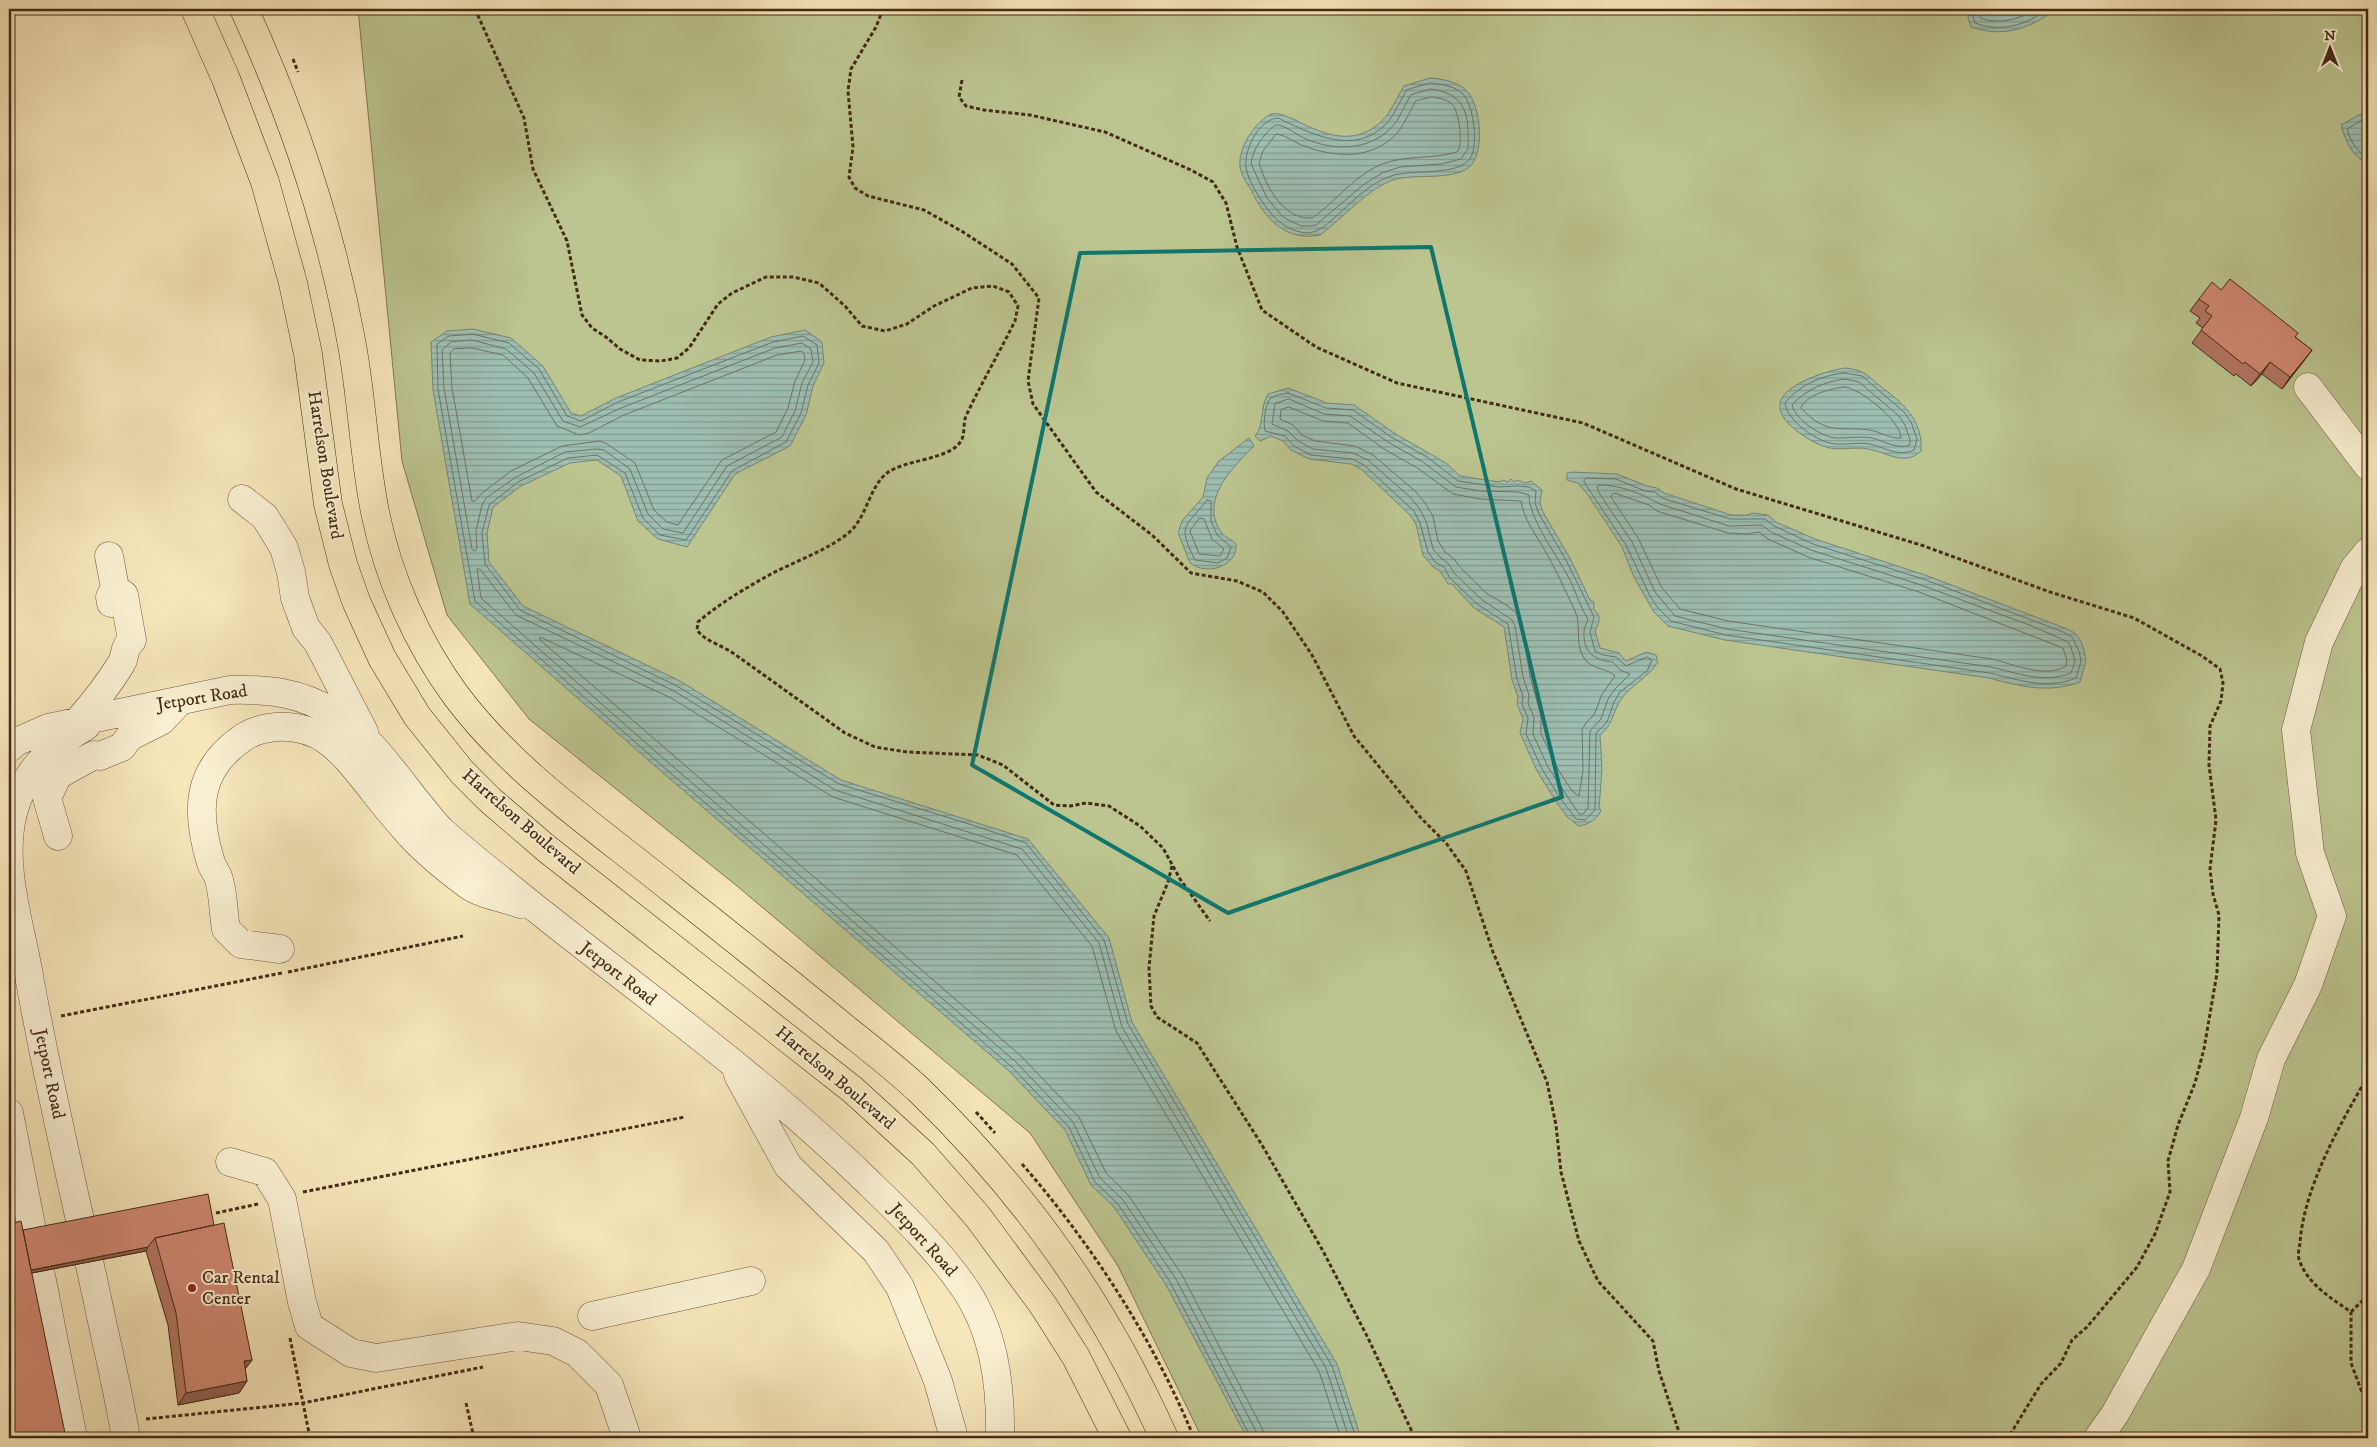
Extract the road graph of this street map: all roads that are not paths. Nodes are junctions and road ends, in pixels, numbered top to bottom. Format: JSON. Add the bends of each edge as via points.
{"nodes":[{"id":1,"x":194,"y":9,"type":"edge"},
{"id":2,"x":244,"y":9,"type":"edge"},
{"id":3,"x":2308,"y":387,"type":"dead end"},
{"id":4,"x":2368,"y":466,"type":"edge"},
{"id":5,"x":242,"y":499,"type":"dead end"},
{"id":6,"x":2368,"y":552,"type":"edge"},
{"id":7,"x":109,"y":556,"type":"dead end"},
{"id":8,"x":181,"y":700,"type":"junction"},
{"id":9,"x":90,"y":719,"type":"junction"},
{"id":10,"x":370,"y":744,"type":"junction"},
{"id":11,"x":9,"y":748,"type":"edge"},
{"id":12,"x":58,"y":836,"type":"dead end"},
{"id":13,"x":537,"y":909,"type":"junction"},
{"id":14,"x":280,"y":949,"type":"dead end"},
{"id":15,"x":730,"y":1061,"type":"junction"},
{"id":16,"x":9,"y":1113,"type":"edge"},
{"id":17,"x":230,"y":1162,"type":"dead end"},
{"id":18,"x":751,"y":1281,"type":"dead end"},
{"id":19,"x":592,"y":1316,"type":"dead end"},
{"id":20,"x":132,"y":1429,"type":"edge"},
{"id":21,"x":74,"y":1438,"type":"edge"},
{"id":22,"x":628,"y":1438,"type":"edge"},
{"id":23,"x":954,"y":1438,"type":"edge"},
{"id":24,"x":1000,"y":1438,"type":"edge"},
{"id":25,"x":1117,"y":1438,"type":"edge"},
{"id":26,"x":1164,"y":1438,"type":"edge"},
{"id":27,"x":2098,"y":1438,"type":"edge"}],
"edges":[{"from":1,"to":25,"type":"main road","name":"Harrelson Boulevard","via":[[226,79],[265,182],[293,283],[308,354],[328,504],[343,564],[382,658],[417,716],[462,772],[519,824],[853,1090],[923,1154],[978,1217],[1044,1305],[1076,1357]]},
{"from":2,"to":26,"type":"main road","via":[[292,122],[327,237],[352,346],[375,512],[388,562],[409,616],[435,664],[457,696],[506,754],[918,1089],[990,1163],[1077,1276],[1112,1333]]},
{"from":3,"to":4,"type":"street"},
{"from":5,"to":10,"type":"street","via":[[265,517],[284,548],[292,572],[295,598],[306,628],[318,643]]},
{"from":6,"to":27,"type":"street","via":[[2354,569],[2319,642],[2296,730],[2310,853],[2332,916],[2308,985],[2271,1059],[2254,1118],[2196,1270],[2115,1414]]},
{"from":7,"to":9,"type":"street","via":[[115,588],[110,597],[124,659]]},
{"from":8,"to":9,"type":"street","name":"Jetport Road"},
{"from":8,"to":10,"type":"street","name":"Jetport Road","via":[[230,690],[282,692],[303,697],[336,714]]},
{"from":8,"to":12,"type":"street","via":[[161,722],[129,737],[122,747],[100,756],[94,755],[58,775],[47,798]]},
{"from":9,"to":11,"type":"street","name":"Jetport Road","via":[[48,728]]},
{"from":9,"to":20,"type":"street","name":"Jetport Road","via":[[36,763],[22,788],[13,812],[10,873],[32,996]]},
{"from":10,"to":13,"type":"street","name":"Jetport Road","via":[[440,830]]},
{"from":13,"to":14,"type":"street","via":[[470,887],[413,837],[334,744],[312,732],[288,726],[268,728],[247,735],[215,762],[202,798],[202,821],[212,864],[219,878],[226,929],[241,944]]},
{"from":13,"to":15,"type":"street","name":"Jetport Road"},
{"from":15,"to":23,"type":"street","via":[[788,1166],[876,1251],[900,1287],[938,1381]]},
{"from":15,"to":24,"type":"street","name":"Jetport Road","via":[[827,1142],[921,1234],[963,1285],[987,1334],[996,1365]]},
{"from":16,"to":21,"type":"street"},
{"from":17,"to":22,"type":"street","via":[[265,1172],[282,1197],[309,1326],[329,1341],[351,1353],[376,1358],[518,1336],[553,1341],[577,1353],[609,1385]]},
{"from":18,"to":19,"type":"street"}]}
